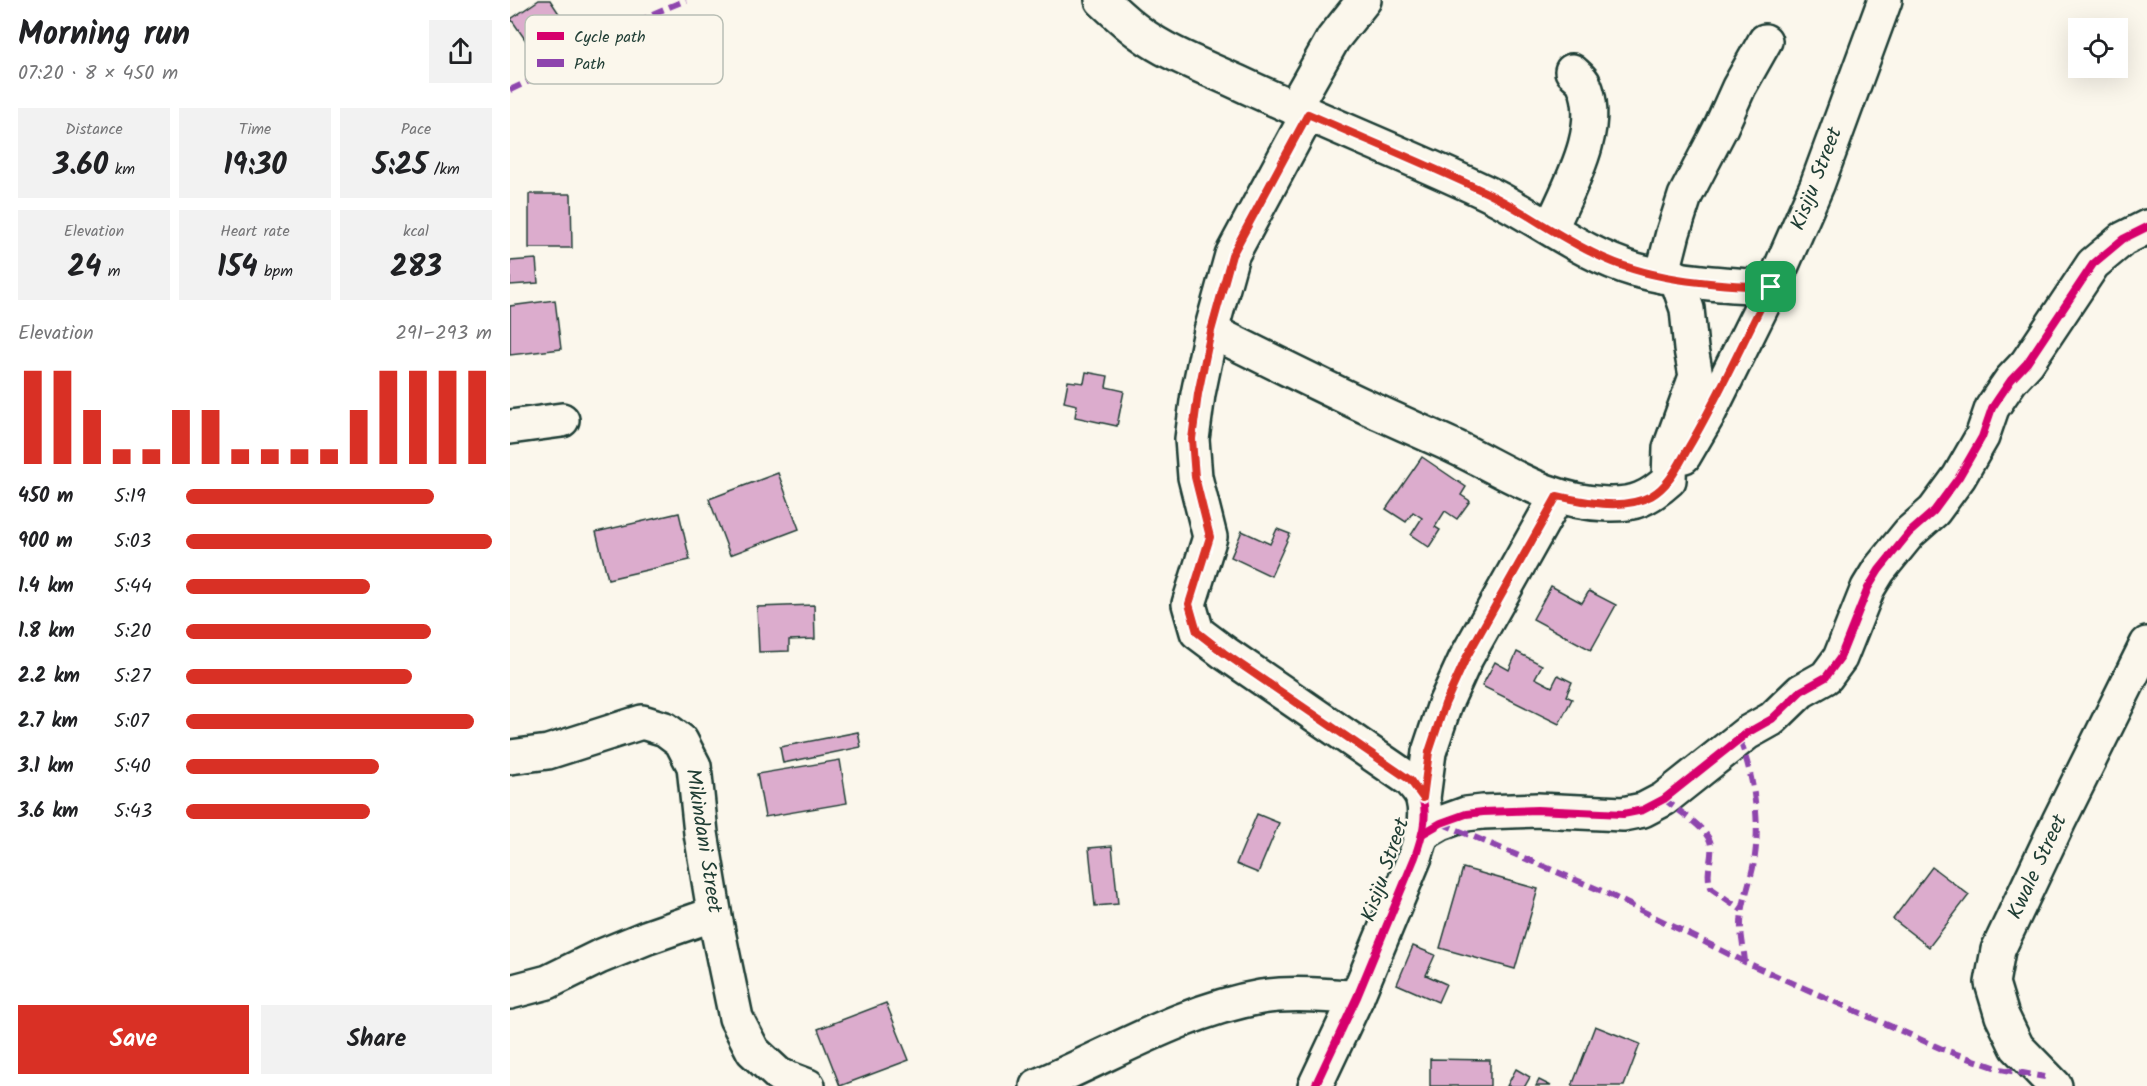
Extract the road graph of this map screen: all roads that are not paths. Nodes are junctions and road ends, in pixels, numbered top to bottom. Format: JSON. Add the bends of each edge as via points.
{"nodes":[{"id":1,"x":1102,"y":0,"type":"edge"},
{"id":2,"x":1364,"y":0,"type":"edge"},
{"id":3,"x":1885,"y":0,"type":"edge"},
{"id":4,"x":1765,"y":41,"type":"dead end"},
{"id":5,"x":1572,"y":71,"type":"dead end"},
{"id":6,"x":1301,"y":111,"type":"junction"},
{"id":7,"x":2147,"y":227,"type":"edge"},
{"id":8,"x":1551,"y":228,"type":"junction"},
{"id":9,"x":1669,"y":276,"type":"junction"},
{"id":10,"x":1771,"y":287,"type":"junction"},
{"id":11,"x":1211,"y":331,"type":"junction"},
{"id":12,"x":562,"y":420,"type":"dead end"},
{"id":13,"x":510,"y":427,"type":"edge"},
{"id":14,"x":1669,"y":480,"type":"junction"},
{"id":15,"x":1557,"y":496,"type":"junction"},
{"id":16,"x":2147,"y":644,"type":"edge"},
{"id":17,"x":510,"y":758,"type":"edge"},
{"id":18,"x":1423,"y":798,"type":"junction"},
{"id":19,"x":1422,"y":834,"type":"junction"},
{"id":20,"x":714,"y":914,"type":"junction"},
{"id":21,"x":515,"y":994,"type":"edge"},
{"id":22,"x":1357,"y":997,"type":"junction"},
{"id":23,"x":769,"y":1076,"type":"edge"},
{"id":24,"x":808,"y":1086,"type":"edge"},
{"id":25,"x":1037,"y":1086,"type":"edge"},
{"id":26,"x":1315,"y":1086,"type":"edge"},
{"id":27,"x":2055,"y":1086,"type":"edge"}],
"edges":[{"from":1,"to":6,"type":"street","via":[[1141,33],[1181,56]]},
{"from":2,"to":6,"type":"street","name":"Kisiju Street","via":[[1333,39]]},
{"from":3,"to":10,"type":"street","name":"Kisiju Street","via":[[1816,185]]},
{"from":4,"to":9,"type":"street","via":[[1738,87],[1686,196],[1673,233]]},
{"from":5,"to":8,"type":"street","via":[[1583,82],[1591,120],[1585,149]]},
{"from":6,"to":8,"type":"street","via":[[1484,192]]},
{"from":6,"to":11,"type":"street","name":"Kisiju Street","via":[[1232,255]]},
{"from":7,"to":19,"type":"street","via":[[2123,239],[2093,264],[1992,408],[1982,437],[1959,477],[1934,511],[1909,533],[1879,570],[1840,658],[1826,678],[1802,691],[1772,718],[1643,810],[1623,814],[1491,811],[1466,814]]},
{"from":8,"to":9,"type":"street","via":[[1607,260]]},
{"from":9,"to":10,"type":"street","via":[[1732,286]]},
{"from":9,"to":14,"type":"street","via":[[1687,309],[1696,376],[1670,448]]},
{"from":10,"to":14,"type":"street","name":"Kisiju Street","via":[[1708,414]]},
{"from":11,"to":15,"type":"street"},
{"from":11,"to":18,"type":"street","name":"Kisiju Street","via":[[1192,439],[1195,477],[1210,537],[1189,604],[1197,632],[1410,780]]},
{"from":12,"to":13,"type":"street"},
{"from":14,"to":15,"type":"street","via":[[1652,495],[1632,502],[1608,504]]},
{"from":15,"to":18,"type":"street","via":[[1466,658],[1445,704],[1429,752]]},
{"from":16,"to":27,"type":"street","name":"Kwale Street","via":[[1998,950],[1992,983],[2002,1016],[2017,1047]]},
{"from":17,"to":20,"type":"street","name":"Mikindani Street","via":[[548,752],[642,722],[665,729],[681,741],[694,766]]},
{"from":18,"to":19,"type":"street","name":"Kisiju Street"},
{"from":19,"to":22,"type":"street","name":"Kisiju Street"},
{"from":20,"to":21,"type":"street","via":[[648,936]]},
{"from":20,"to":23,"type":"street","name":"Mikindani Street","via":[[736,1018]]},
{"from":22,"to":25,"type":"street","via":[[1261,997],[1219,1008],[1185,1018]]},
{"from":22,"to":26,"type":"street","name":"Kisiju Street"},
{"from":23,"to":24,"type":"street","name":"Mikindani Street","via":[[778,1075]]}]}
